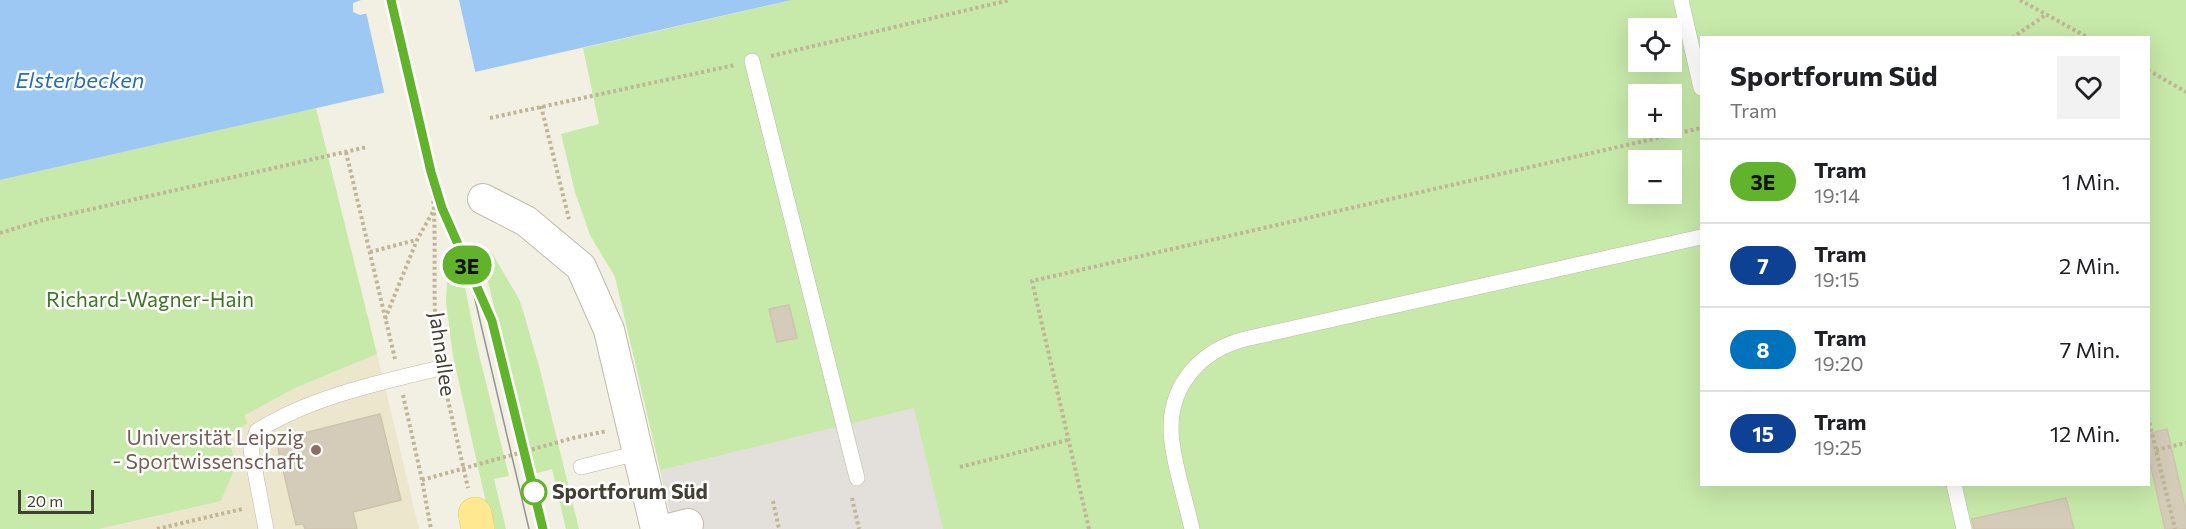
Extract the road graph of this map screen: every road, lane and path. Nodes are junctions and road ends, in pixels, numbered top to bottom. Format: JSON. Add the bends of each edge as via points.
{"nodes":[{"id":1,"x":391,"y":0,"type":"edge"},
{"id":2,"x":1010,"y":0,"type":"edge"},
{"id":3,"x":1681,"y":0,"type":"edge"},
{"id":4,"x":2020,"y":0,"type":"edge"},
{"id":5,"x":2047,"y":14,"type":"junction"},
{"id":6,"x":2015,"y":36,"type":"edge"},
{"id":7,"x":2086,"y":36,"type":"edge"},
{"id":8,"x":752,"y":61,"type":"junction"},
{"id":9,"x":2150,"y":71,"type":"edge"},
{"id":10,"x":1700,"y":84,"type":"edge"},
{"id":11,"x":2186,"y":92,"type":"edge"},
{"id":12,"x":541,"y":106,"type":"junction"},
{"id":13,"x":490,"y":118,"type":"dead end"},
{"id":14,"x":1700,"y":128,"type":"edge"},
{"id":15,"x":367,"y":147,"type":"dead end"},
{"id":16,"x":346,"y":152,"type":"junction"},
{"id":17,"x":562,"y":195,"type":"dead end"},
{"id":18,"x":483,"y":199,"type":"dead end"},
{"id":19,"x":435,"y":208,"type":"junction"},
{"id":20,"x":0,"y":233,"type":"edge"},
{"id":21,"x":1700,"y":237,"type":"edge"},
{"id":22,"x":417,"y":240,"type":"junction"},
{"id":23,"x":369,"y":252,"type":"junction"},
{"id":24,"x":385,"y":320,"type":"junction"},
{"id":25,"x":440,"y":368,"type":"junction"},
{"id":26,"x":399,"y":378,"type":"junction"},
{"id":27,"x":2150,"y":425,"type":"edge"},
{"id":28,"x":635,"y":439,"type":"junction"},
{"id":29,"x":1068,"y":440,"type":"junction"},
{"id":30,"x":2186,"y":443,"type":"edge"},
{"id":31,"x":2156,"y":450,"type":"junction"},
{"id":32,"x":960,"y":466,"type":"dead end"},
{"id":33,"x":581,"y":467,"type":"dead end"},
{"id":34,"x":463,"y":468,"type":"junction"},
{"id":35,"x":422,"y":480,"type":"junction"},
{"id":36,"x":854,"y":484,"type":"joint"},
{"id":37,"x":1954,"y":486,"type":"edge"},
{"id":38,"x":773,"y":501,"type":"dead end"},
{"id":39,"x":261,"y":505,"type":"junction"},
{"id":40,"x":472,"y":524,"type":"edge"},
{"id":41,"x":157,"y":529,"type":"edge"},
{"id":42,"x":266,"y":529,"type":"edge"},
{"id":43,"x":430,"y":529,"type":"edge"},
{"id":44,"x":656,"y":529,"type":"edge"},
{"id":45,"x":779,"y":529,"type":"edge"},
{"id":46,"x":859,"y":529,"type":"edge"},
{"id":47,"x":1089,"y":529,"type":"edge"},
{"id":48,"x":1192,"y":529,"type":"edge"},
{"id":49,"x":1964,"y":529,"type":"edge"},
{"id":50,"x":2175,"y":529,"type":"edge"}],
"edges":[{"from":1,"to":19,"type":"path","name":"Jahnallee","bridge":true,"via":[[429,165]]},
{"from":2,"to":8,"type":"path"},
{"from":3,"to":10,"type":"lane"},
{"from":4,"to":5,"type":"path"},
{"from":5,"to":6,"type":"path"},
{"from":5,"to":7,"type":"path"},
{"from":8,"to":12,"type":"path"},
{"from":8,"to":36,"type":"lane"},
{"from":9,"to":11,"type":"path"},
{"from":12,"to":13,"type":"path"},
{"from":12,"to":17,"type":"path"},
{"from":14,"to":29,"type":"path","via":[[1032,280]]},
{"from":15,"to":16,"type":"path"},
{"from":16,"to":20,"type":"path"},
{"from":16,"to":23,"type":"path"},
{"from":18,"to":28,"type":"street","via":[[525,221],[581,267],[609,330]]},
{"from":19,"to":22,"type":"path"},
{"from":19,"to":25,"type":"path","name":"Jahnallee","via":[[434,320]]},
{"from":21,"to":48,"type":"lane","via":[[1245,339],[1215,350],[1182,383],[1172,414],[1173,447]]},
{"from":22,"to":23,"type":"path"},
{"from":22,"to":24,"type":"path"},
{"from":23,"to":24,"type":"path"},
{"from":24,"to":26,"type":"path"},
{"from":25,"to":26,"type":"lane"},
{"from":25,"to":34,"type":"path","name":"Jahnallee"},
{"from":26,"to":35,"type":"path"},
{"from":26,"to":39,"type":"lane","via":[[281,416],[256,431],[252,450]]},
{"from":27,"to":31,"type":"path"},
{"from":28,"to":33,"type":"lane"},
{"from":28,"to":34,"type":"path","via":[[573,438]]},
{"from":28,"to":44,"type":"street"},
{"from":29,"to":32,"type":"path"},
{"from":29,"to":47,"type":"path"},
{"from":30,"to":31,"type":"path"},
{"from":31,"to":50,"type":"path"},
{"from":34,"to":35,"type":"path"},
{"from":34,"to":40,"type":"path","name":"Jahnallee"},
{"from":35,"to":43,"type":"path"},
{"from":36,"to":46,"type":"path"},
{"from":37,"to":49,"type":"lane"},
{"from":38,"to":45,"type":"path"},
{"from":39,"to":41,"type":"path"},
{"from":39,"to":42,"type":"lane"}]}
